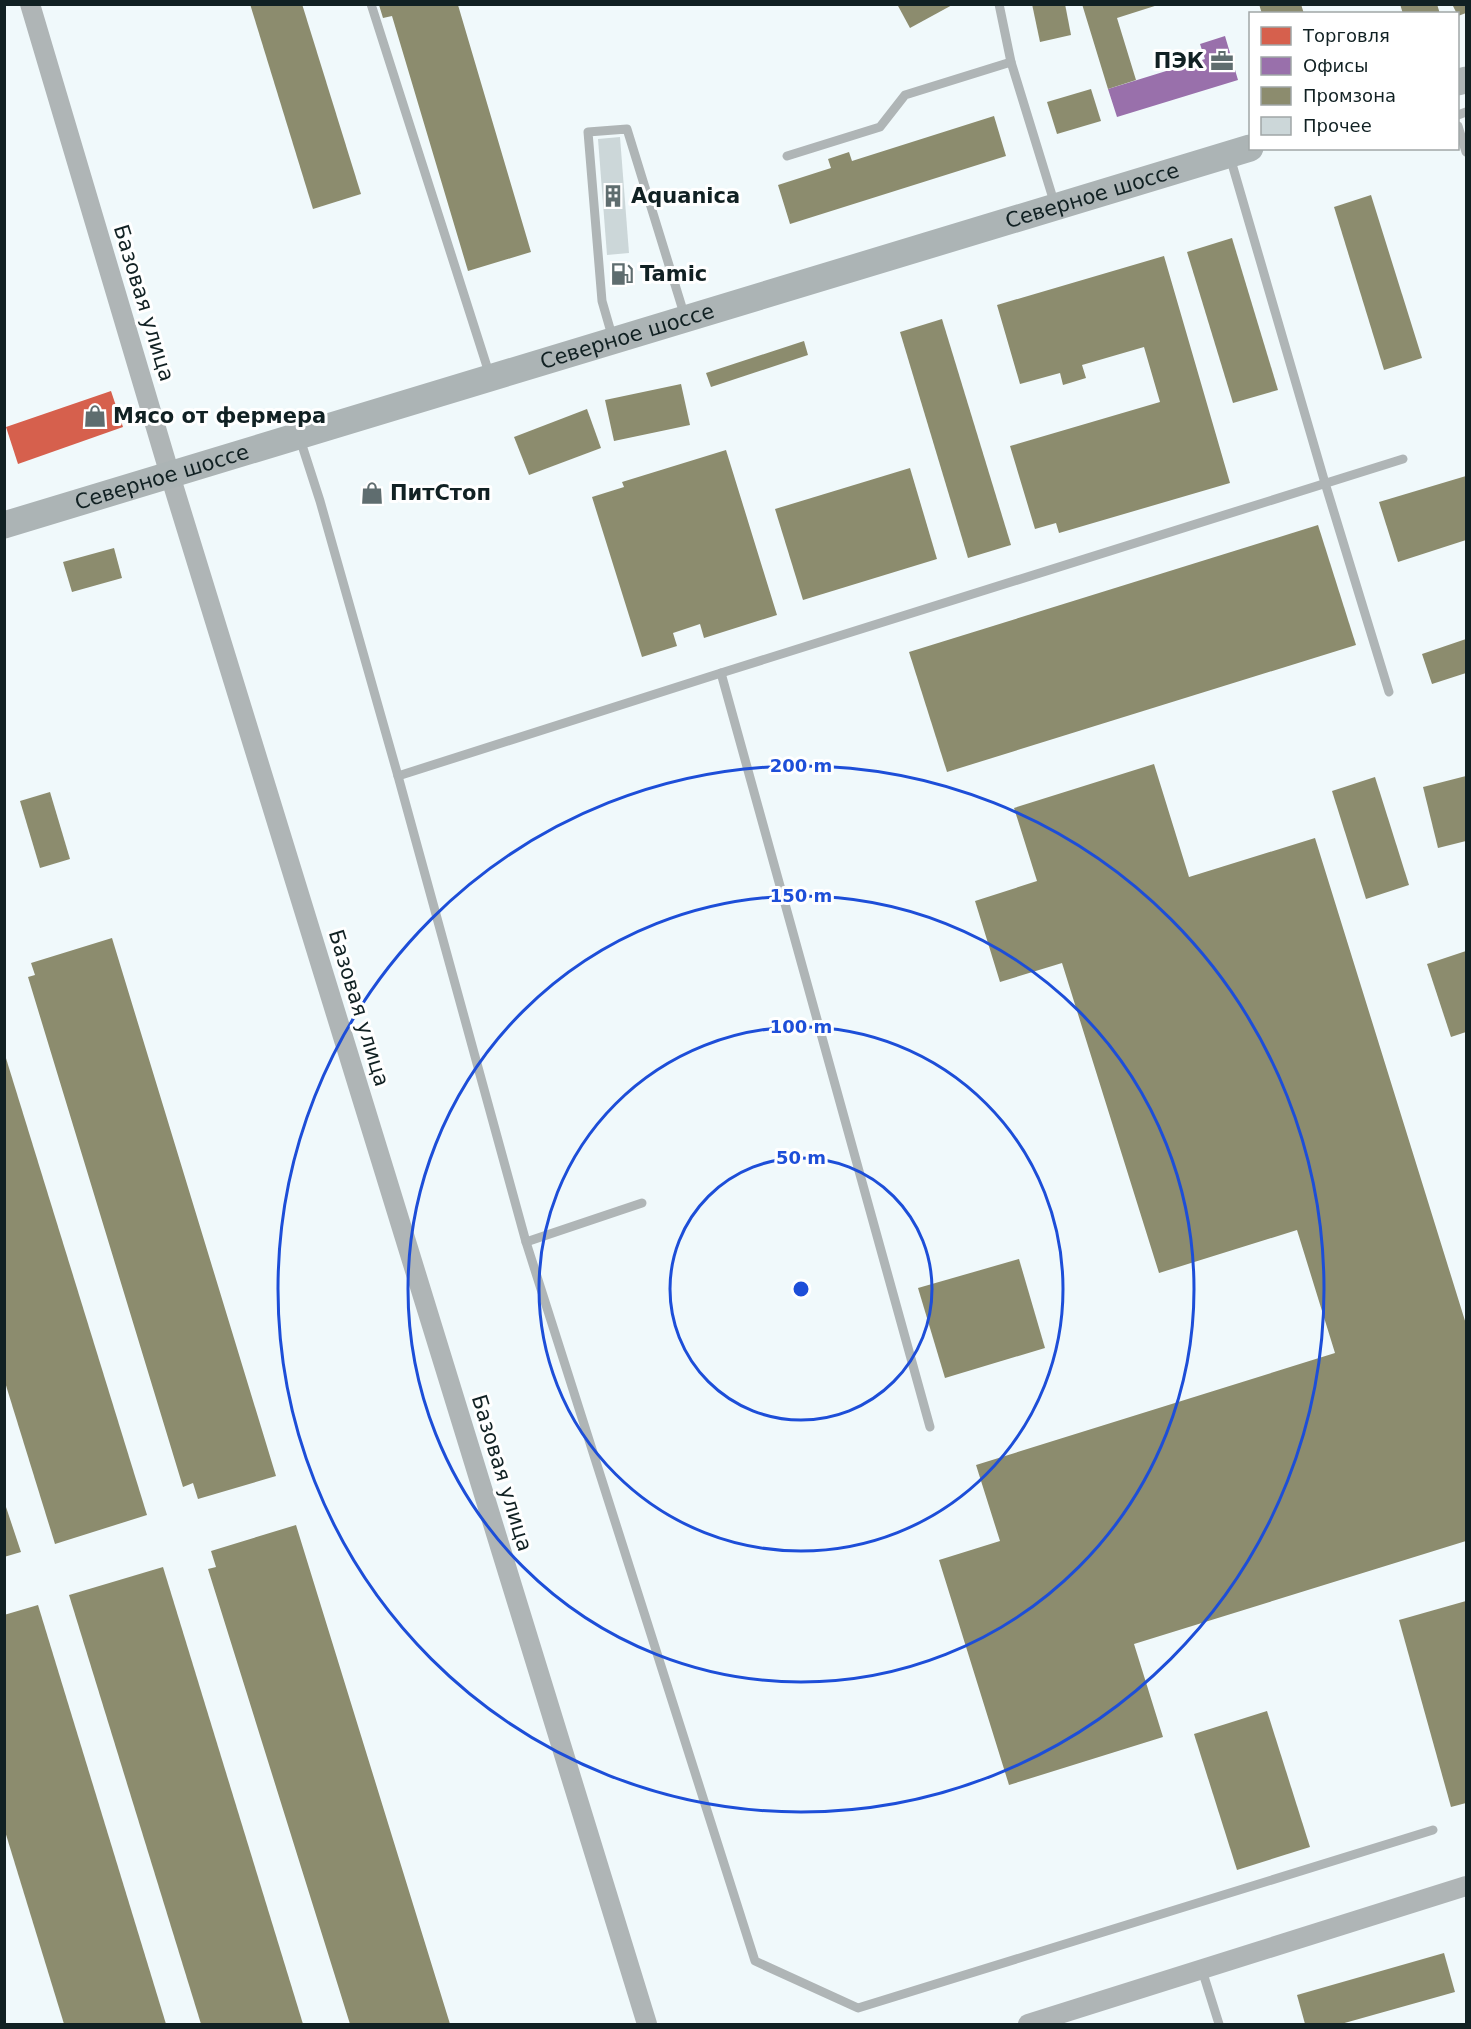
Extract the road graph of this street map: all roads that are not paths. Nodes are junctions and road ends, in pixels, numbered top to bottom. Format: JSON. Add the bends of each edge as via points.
{"nodes":[{"id":1,"x":30,"y":4,"type":"edge"},
{"id":2,"x":371,"y":4,"type":"edge"},
{"id":3,"x":999,"y":4,"type":"edge"},
{"id":4,"x":1011,"y":62,"type":"junction"},
{"id":5,"x":1459,"y":129,"type":"edge"},
{"id":6,"x":1240,"y":151,"type":"edge"},
{"id":7,"x":1467,"y":152,"type":"edge"},
{"id":8,"x":787,"y":156,"type":"dead end"},
{"id":9,"x":1056,"y":207,"type":"junction"},
{"id":10,"x":686,"y":320,"type":"junction"},
{"id":11,"x":614,"y":341,"type":"junction"},
{"id":12,"x":491,"y":379,"type":"junction"},
{"id":13,"x":299,"y":437,"type":"junction"},
{"id":14,"x":1403,"y":459,"type":"dead end"},
{"id":15,"x":170,"y":475,"type":"junction"},
{"id":16,"x":1325,"y":483,"type":"junction"},
{"id":17,"x":4,"y":525,"type":"edge"},
{"id":18,"x":721,"y":673,"type":"junction"},
{"id":19,"x":1389,"y":692,"type":"dead end"},
{"id":20,"x":398,"y":776,"type":"junction"},
{"id":21,"x":642,"y":1203,"type":"dead end"},
{"id":22,"x":526,"y":1242,"type":"junction"},
{"id":23,"x":930,"y":1427,"type":"dead end"},
{"id":24,"x":1433,"y":1830,"type":"dead end"},
{"id":25,"x":1467,"y":1886,"type":"edge"},
{"id":26,"x":1202,"y":1970,"type":"junction"},
{"id":27,"x":646,"y":2025,"type":"edge"},
{"id":28,"x":1028,"y":2025,"type":"edge"},
{"id":29,"x":1219,"y":2025,"type":"edge"}],
"edges":[{"from":1,"to":15,"type":"street","name":"Базовая улица"},
{"from":2,"to":12,"type":"lane"},
{"from":3,"to":4,"type":"lane"},
{"from":4,"to":8,"type":"lane","via":[[905,95],[880,127]]},
{"from":4,"to":9,"type":"lane"},
{"from":5,"to":7,"type":"lane"},
{"from":6,"to":9,"type":"main road","name":"Северное шоссе"},
{"from":6,"to":16,"type":"lane"},
{"from":9,"to":10,"type":"main road","name":"Северное шоссе"},
{"from":10,"to":11,"type":"main road","name":"Северное шоссе"},
{"from":10,"to":11,"type":"lane","via":[[627,129],[588,132],[602,301]]},
{"from":11,"to":12,"type":"main road","name":"Северное шоссе"},
{"from":12,"to":13,"type":"main road","name":"Северное шоссе"},
{"from":13,"to":15,"type":"main road","name":"Северное шоссе"},
{"from":13,"to":20,"type":"lane"},
{"from":14,"to":16,"type":"lane"},
{"from":15,"to":17,"type":"main road","name":"Северное шоссе"},
{"from":15,"to":27,"type":"street","name":"Базовая улица"},
{"from":16,"to":18,"type":"lane"},
{"from":16,"to":19,"type":"lane"},
{"from":18,"to":20,"type":"lane"},
{"from":18,"to":23,"type":"lane"},
{"from":20,"to":22,"type":"lane"},
{"from":21,"to":22,"type":"lane"},
{"from":22,"to":24,"type":"lane","via":[[755,1961],[858,2008]]},
{"from":25,"to":26,"type":"street"},
{"from":26,"to":28,"type":"street"},
{"from":26,"to":29,"type":"lane"}]}
